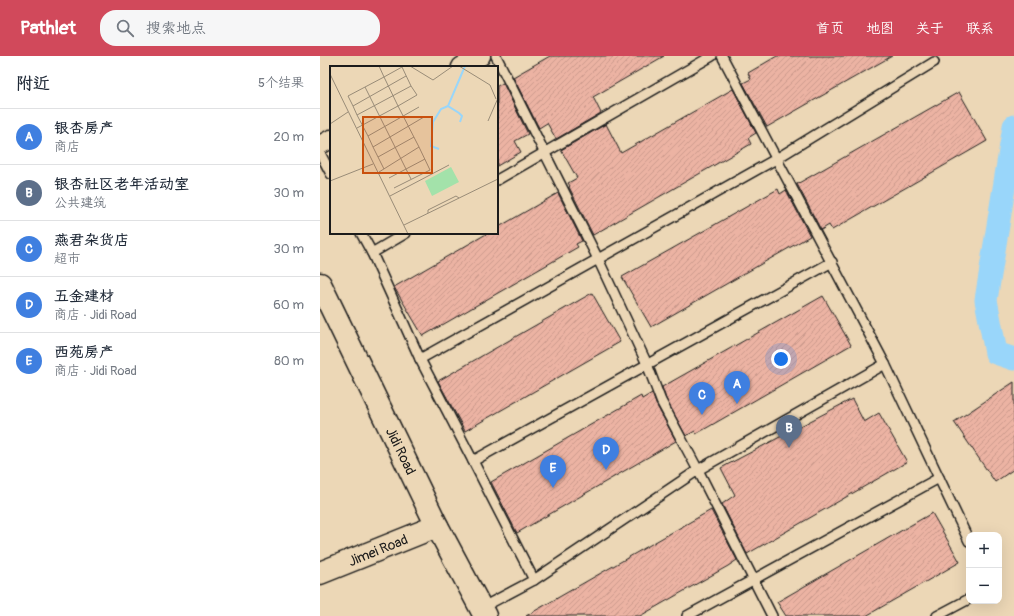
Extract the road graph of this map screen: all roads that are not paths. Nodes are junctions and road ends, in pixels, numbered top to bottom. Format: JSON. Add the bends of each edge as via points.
{"nodes":[{"id":1,"x":481,"y":56,"type":"edge"},
{"id":2,"x":496,"y":56,"type":"edge"},
{"id":3,"x":712,"y":56,"type":"edge"},
{"id":4,"x":722,"y":56,"type":"edge"},
{"id":5,"x":934,"y":62,"type":"dead end"},
{"id":6,"x":463,"y":66,"type":"edge"},
{"id":7,"x":330,"y":140,"type":"edge"},
{"id":8,"x":320,"y":145,"type":"edge"},
{"id":9,"x":320,"y":153,"type":"edge"},
{"id":10,"x":545,"y":153,"type":"junction"},
{"id":11,"x":776,"y":159,"type":"junction"},
{"id":12,"x":330,"y":172,"type":"edge"},
{"id":13,"x":498,"y":179,"type":"edge"},
{"id":14,"x":362,"y":234,"type":"edge"},
{"id":15,"x":404,"y":234,"type":"edge"},
{"id":16,"x":372,"y":253,"type":"junction"},
{"id":17,"x":598,"y":259,"type":"junction"},
{"id":18,"x":832,"y":262,"type":"junction"},
{"id":19,"x":320,"y":284,"type":"edge"},
{"id":20,"x":420,"y":359,"type":"junction"},
{"id":21,"x":647,"y":364,"type":"junction"},
{"id":22,"x":885,"y":364,"type":"junction"},
{"id":23,"x":473,"y":461,"type":"junction"},
{"id":24,"x":698,"y":470,"type":"junction"},
{"id":25,"x":939,"y":478,"type":"junction"},
{"id":26,"x":437,"y":526,"type":"junction"},
{"id":27,"x":966,"y":535,"type":"edge"},
{"id":28,"x":320,"y":573,"type":"edge"},
{"id":29,"x":754,"y":579,"type":"junction"},
{"id":30,"x":534,"y":580,"type":"junction"},
{"id":31,"x":966,"y":601,"type":"edge"},
{"id":32,"x":483,"y":612,"type":"edge"},
{"id":33,"x":687,"y":616,"type":"edge"},
{"id":34,"x":772,"y":616,"type":"edge"},
{"id":35,"x":937,"y":616,"type":"edge"}],
"edges":[{"from":1,"to":6,"type":"street"},
{"from":2,"to":10,"type":"lane"},
{"from":3,"to":10,"type":"lane"},
{"from":4,"to":11,"type":"lane"},
{"from":5,"to":11,"type":"lane"},
{"from":7,"to":8,"type":"street"},
{"from":9,"to":12,"type":"lane"},
{"from":10,"to":13,"type":"lane"},
{"from":10,"to":17,"type":"lane"},
{"from":11,"to":17,"type":"lane"},
{"from":11,"to":18,"type":"lane"},
{"from":14,"to":16,"type":"lane"},
{"from":15,"to":16,"type":"lane"},
{"from":16,"to":20,"type":"lane"},
{"from":17,"to":20,"type":"lane"},
{"from":17,"to":21,"type":"lane"},
{"from":18,"to":21,"type":"lane"},
{"from":18,"to":22,"type":"lane"},
{"from":19,"to":26,"type":"main road","name":"Jidi Road"},
{"from":20,"to":23,"type":"lane"},
{"from":21,"to":23,"type":"lane"},
{"from":21,"to":24,"type":"lane","via":[[661,401]]},
{"from":22,"to":24,"type":"lane"},
{"from":22,"to":25,"type":"lane"},
{"from":23,"to":30,"type":"lane"},
{"from":24,"to":29,"type":"lane"},
{"from":24,"to":30,"type":"lane"},
{"from":25,"to":27,"type":"lane"},
{"from":25,"to":29,"type":"lane"},
{"from":26,"to":28,"type":"main road","name":"Jimei Road"},
{"from":26,"to":32,"type":"main road","name":"Jidi Road"},
{"from":29,"to":33,"type":"lane"},
{"from":29,"to":34,"type":"lane"},
{"from":30,"to":32,"type":"lane"},
{"from":31,"to":35,"type":"lane"}]}
